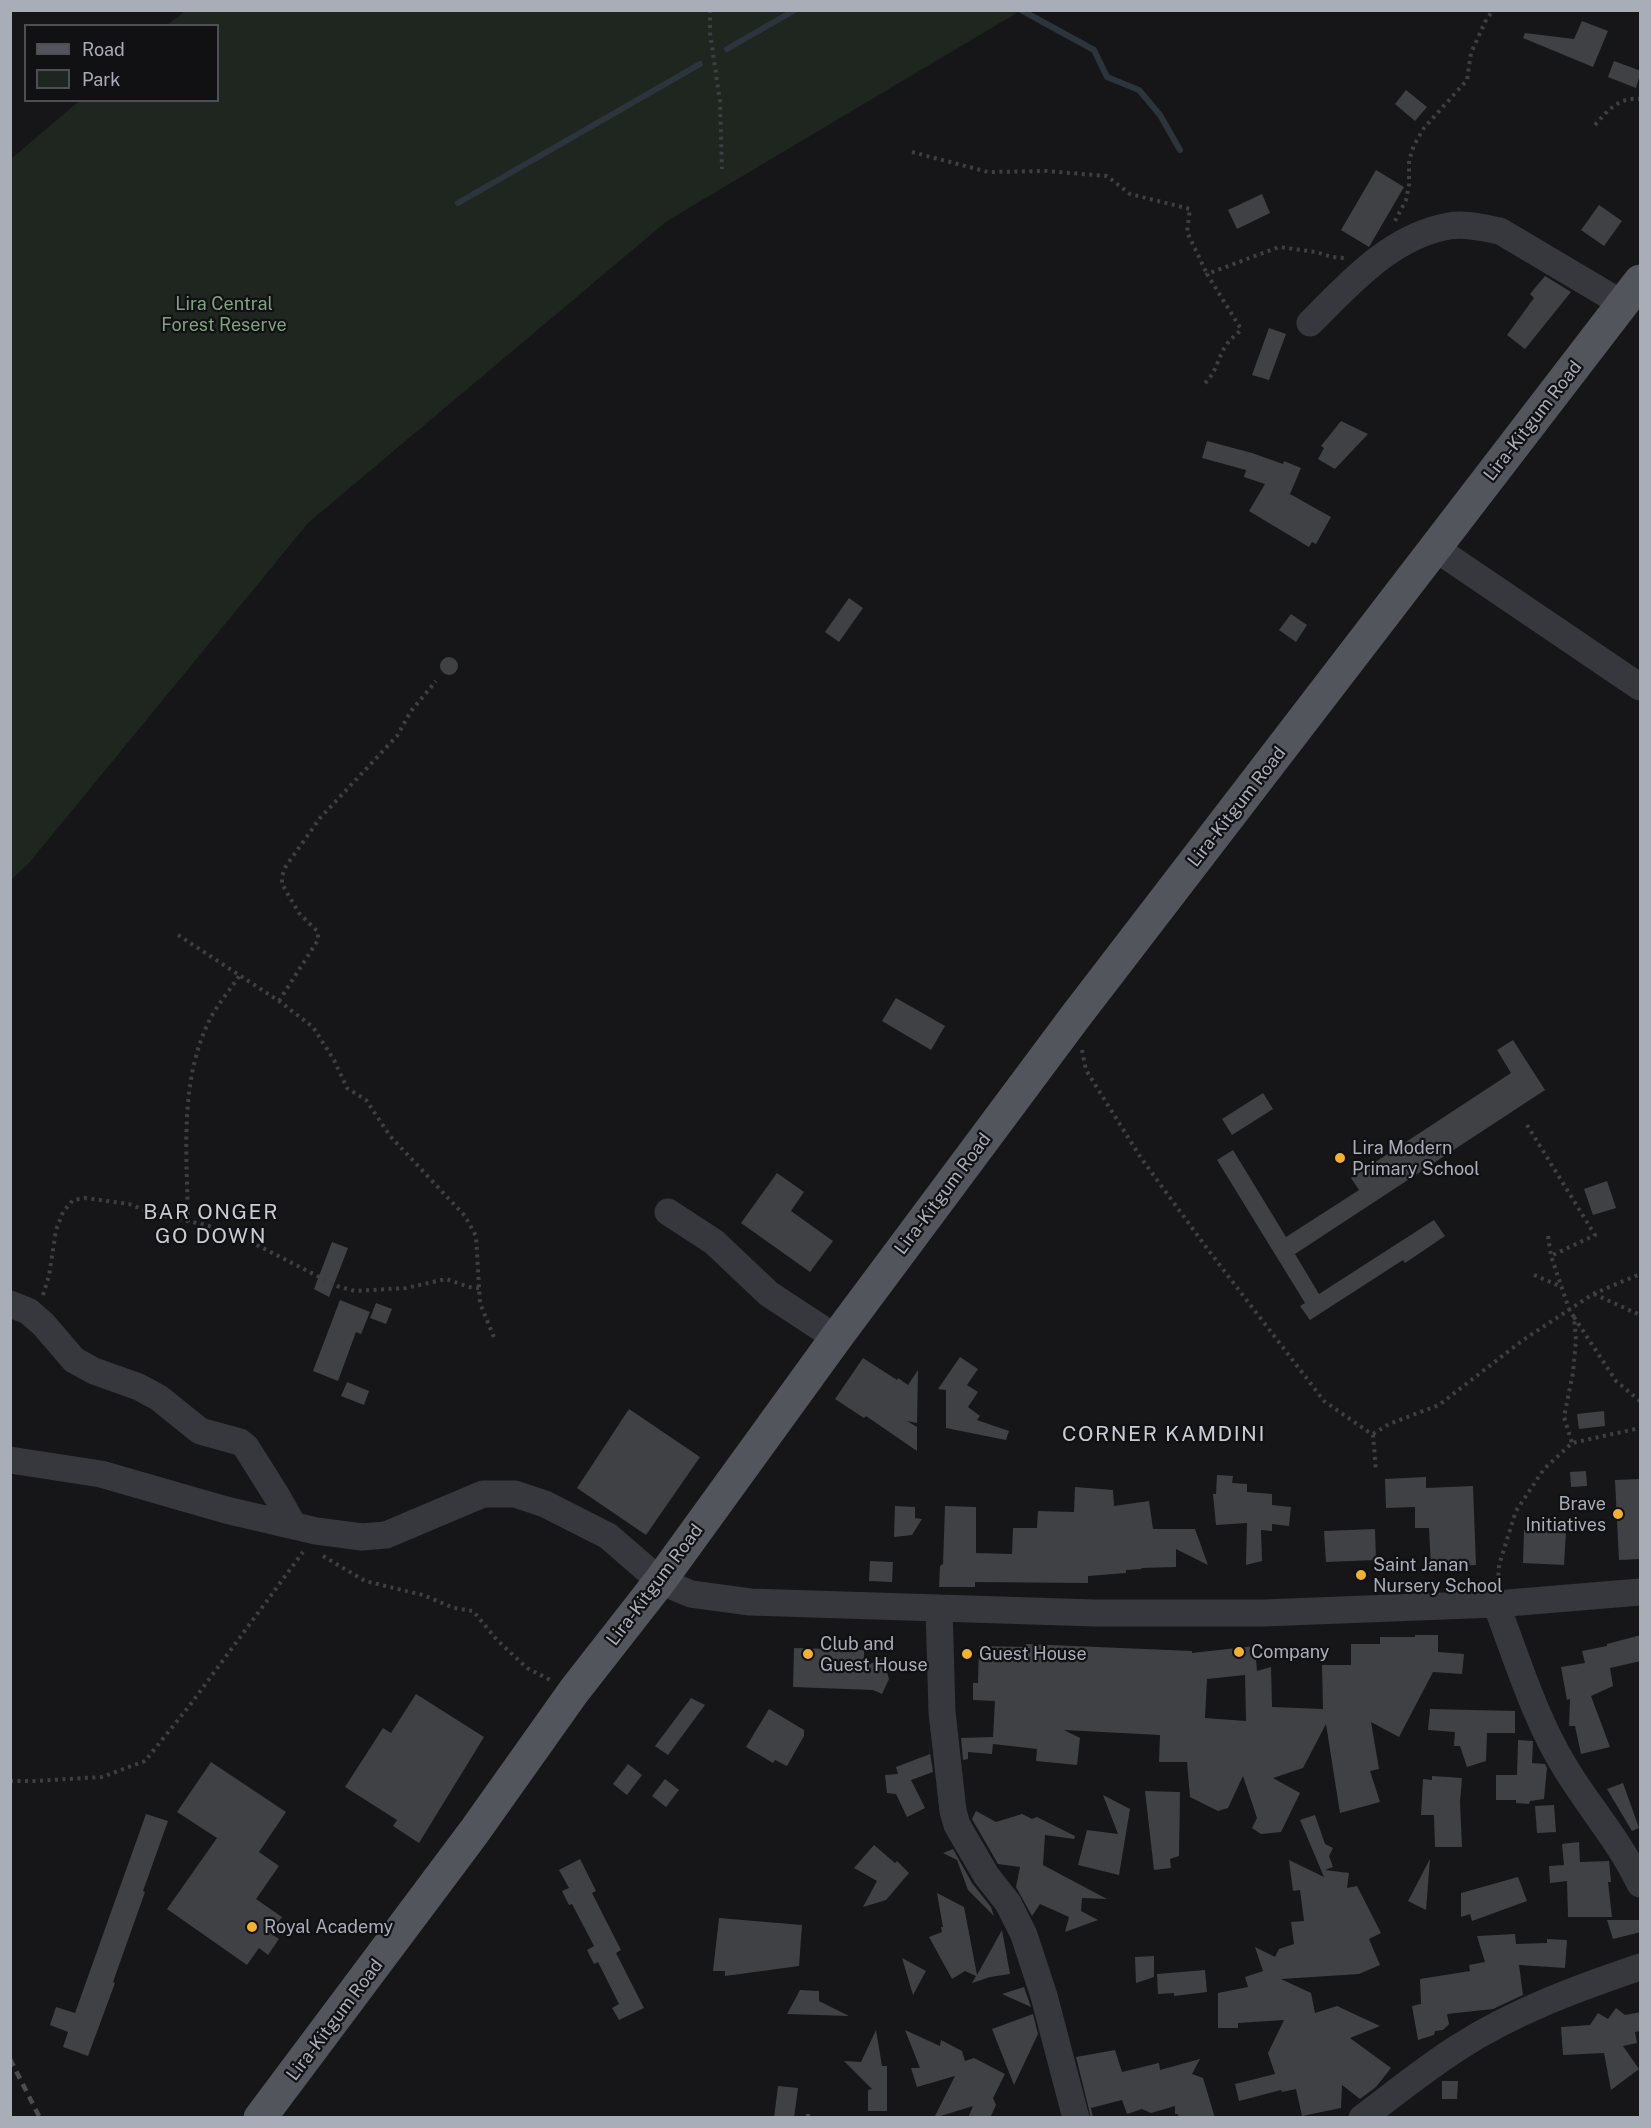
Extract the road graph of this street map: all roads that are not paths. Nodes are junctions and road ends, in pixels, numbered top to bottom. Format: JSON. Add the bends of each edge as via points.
{"nodes":[{"id":1,"x":1634,"y":294,"type":"edge"},
{"id":2,"x":1310,"y":323,"type":"dead end"},
{"id":3,"x":1436,"y":548,"type":"junction"},
{"id":4,"x":1641,"y":687,"type":"edge"},
{"id":5,"x":668,"y":1212,"type":"dead end"},
{"id":6,"x":19,"y":1308,"type":"edge"},
{"id":7,"x":836,"y":1338,"type":"junction"},
{"id":8,"x":10,"y":1460,"type":"edge"},
{"id":9,"x":306,"y":1534,"type":"junction"},
{"id":10,"x":660,"y":1581,"type":"junction"},
{"id":11,"x":1641,"y":1592,"type":"edge"},
{"id":12,"x":1496,"y":1604,"type":"junction"},
{"id":13,"x":939,"y":1608,"type":"junction"},
{"id":14,"x":1641,"y":1884,"type":"edge"},
{"id":15,"x":1641,"y":1967,"type":"edge"},
{"id":16,"x":260,"y":2118,"type":"edge"},
{"id":17,"x":1076,"y":2118,"type":"edge"},
{"id":18,"x":1362,"y":2118,"type":"edge"}],
"edges":[{"from":1,"to":2,"type":"street","via":[[1500,231],[1450,226],[1410,237],[1376,261]]},
{"from":1,"to":3,"type":"main road","name":"Lira-Kitgum Road"},
{"from":3,"to":4,"type":"street"},
{"from":3,"to":7,"type":"main road","name":"Lira-Kitgum Road","via":[[1075,1017]]},
{"from":5,"to":7,"type":"street","via":[[714,1242],[769,1294]]},
{"from":6,"to":9,"type":"street","via":[[43,1324],[74,1360],[159,1398],[200,1431],[240,1442]]},
{"from":7,"to":10,"type":"main road","name":"Lira-Kitgum Road"},
{"from":8,"to":9,"type":"street","via":[[101,1474]]},
{"from":9,"to":10,"type":"street","via":[[386,1535],[483,1494],[515,1494],[545,1504],[608,1536]]},
{"from":10,"to":13,"type":"street","via":[[691,1594],[750,1602]]},
{"from":10,"to":16,"type":"main road","name":"Lira-Kitgum Road","via":[[574,1691],[467,1842]]},
{"from":11,"to":12,"type":"street"},
{"from":12,"to":13,"type":"street","via":[[1263,1613]]},
{"from":12,"to":14,"type":"street","via":[[1547,1735]]},
{"from":13,"to":17,"type":"street","via":[[942,1712],[952,1811],[1024,1935]]},
{"from":15,"to":18,"type":"street","via":[[1577,1989],[1489,2030],[1459,2047]]}]}
